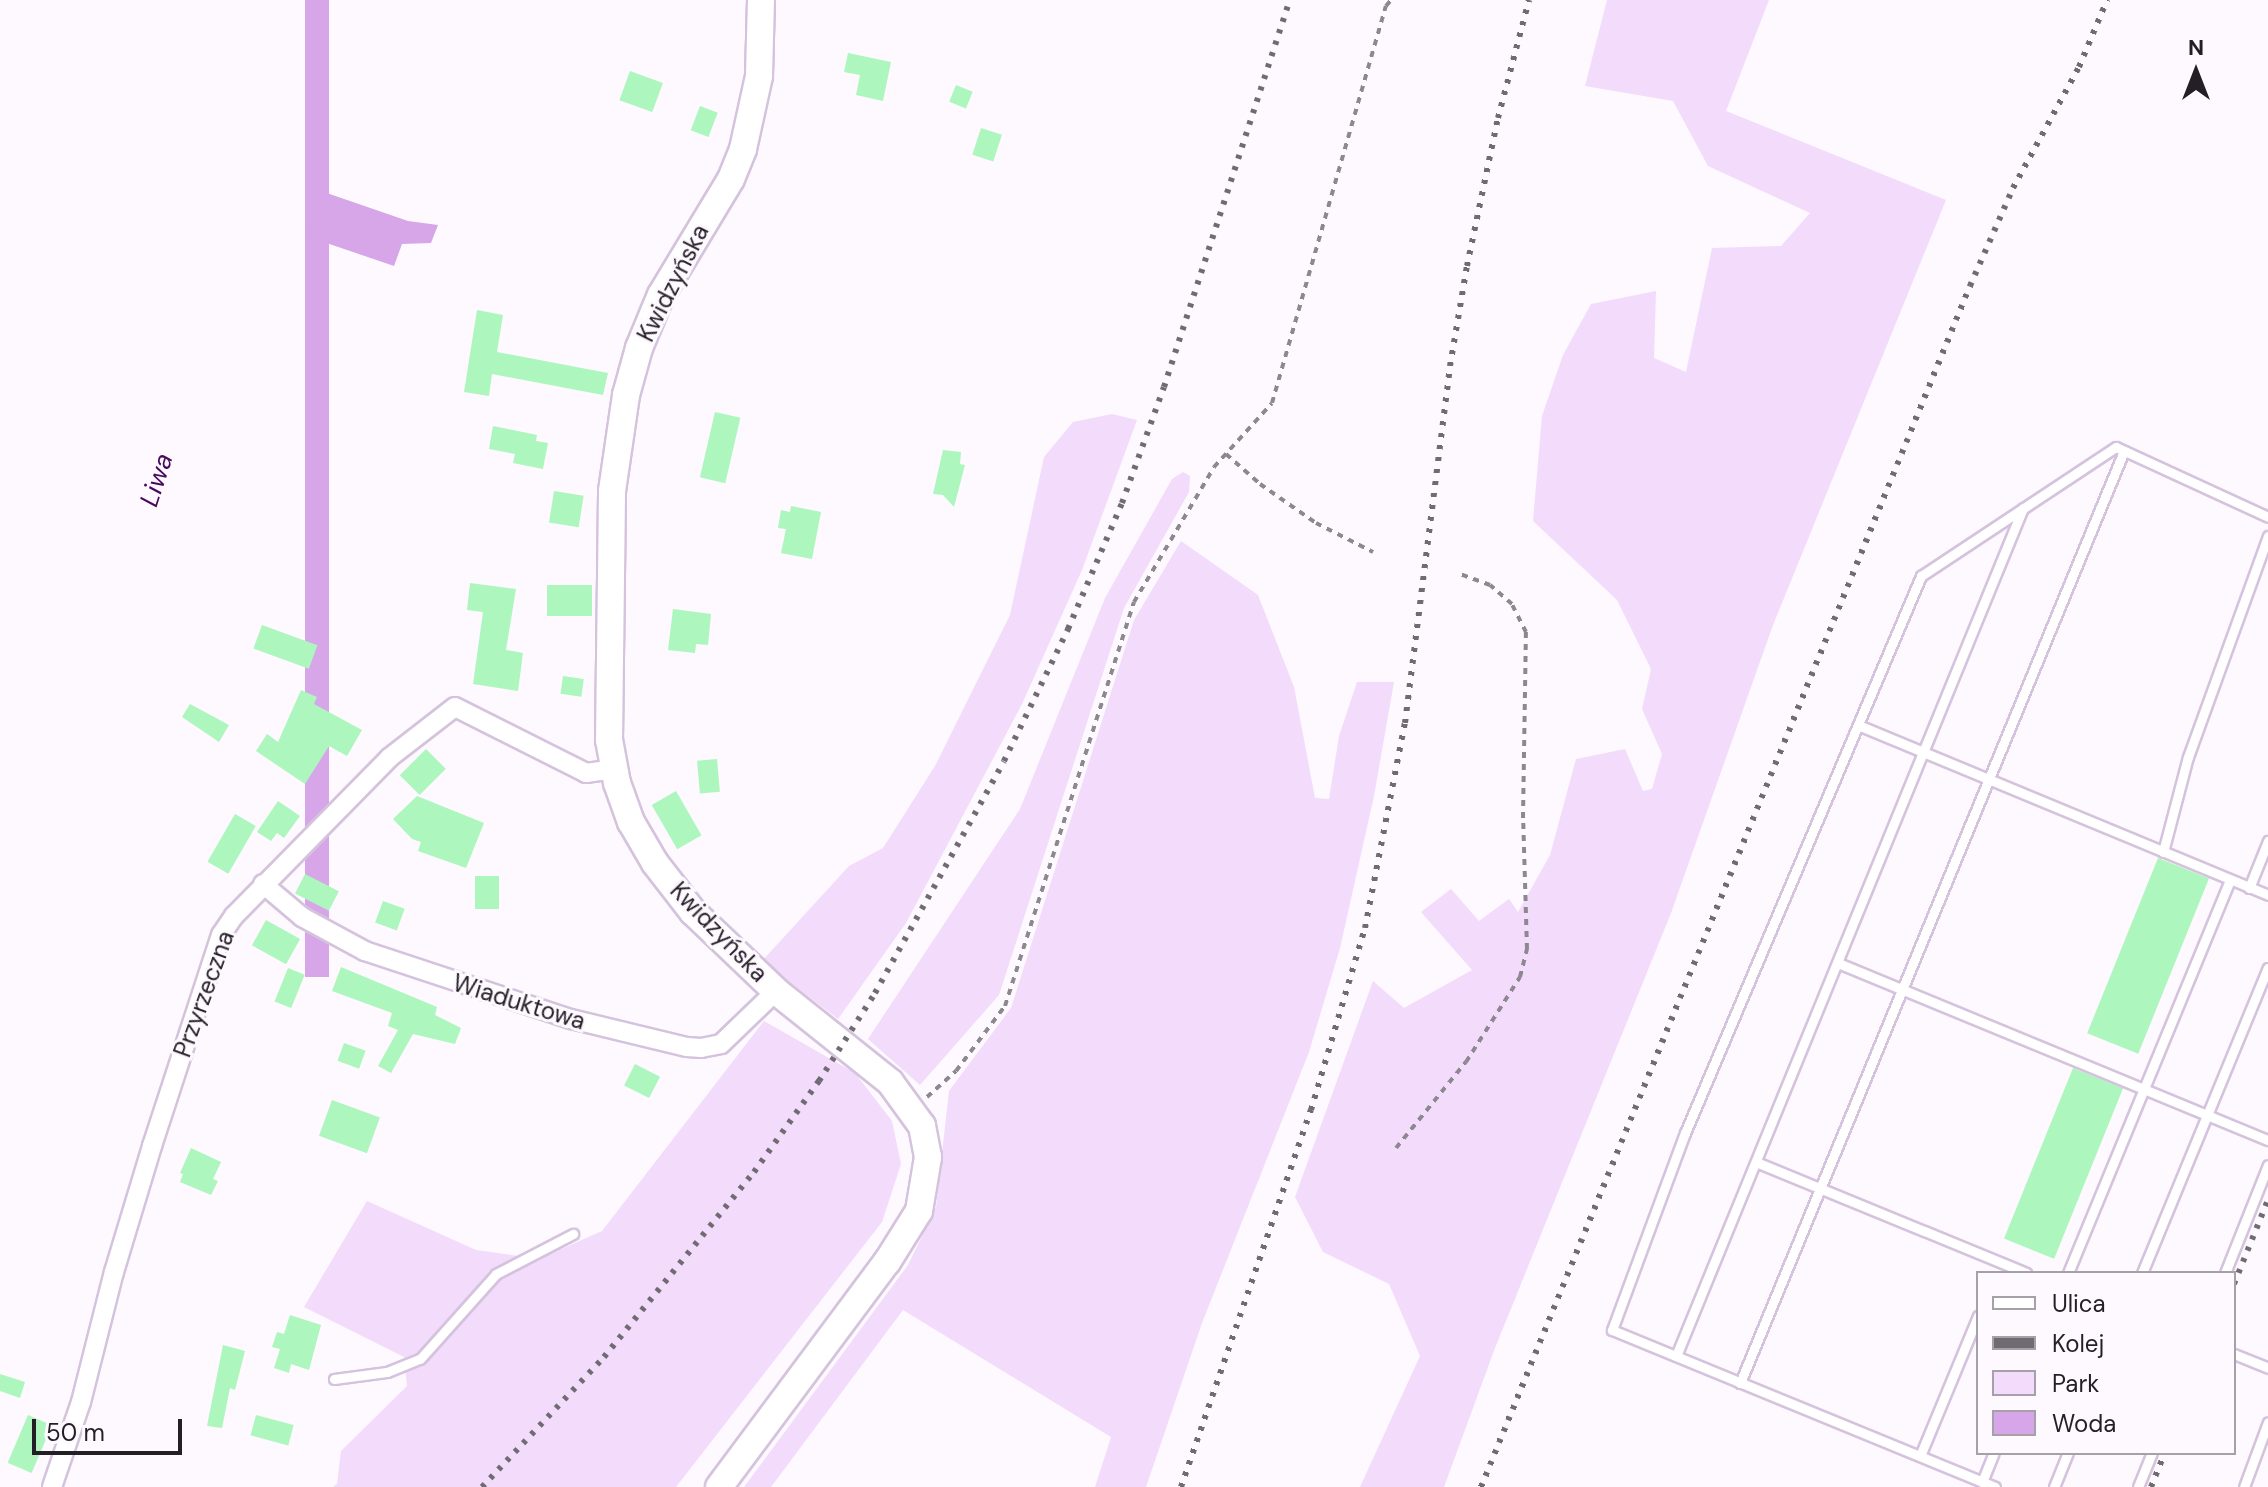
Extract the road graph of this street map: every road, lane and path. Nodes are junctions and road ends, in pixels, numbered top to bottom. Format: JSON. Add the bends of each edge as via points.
{"nodes":[{"id":1,"x":761,"y":0,"type":"edge"},
{"id":2,"x":1391,"y":0,"type":"edge"},
{"id":3,"x":2124,"y":451,"type":"junction"},
{"id":4,"x":1226,"y":454,"type":"junction"},
{"id":5,"x":2023,"y":508,"type":"junction"},
{"id":6,"x":2268,"y":517,"type":"edge"},
{"id":7,"x":2268,"y":536,"type":"edge"},
{"id":8,"x":1373,"y":552,"type":"dead end"},
{"id":9,"x":1459,"y":574,"type":"dead end"},
{"id":10,"x":1858,"y":725,"type":"junction"},
{"id":11,"x":1925,"y":753,"type":"junction"},
{"id":12,"x":614,"y":769,"type":"junction"},
{"id":13,"x":1989,"y":780,"type":"junction"},
{"id":14,"x":2268,"y":841,"type":"edge"},
{"id":15,"x":2163,"y":852,"type":"junction"},
{"id":16,"x":2230,"y":880,"type":"junction"},
{"id":17,"x":263,"y":884,"type":"junction"},
{"id":18,"x":2249,"y":888,"type":"junction"},
{"id":19,"x":2268,"y":895,"type":"edge"},
{"id":20,"x":1838,"y":963,"type":"junction"},
{"id":21,"x":2268,"y":968,"type":"edge"},
{"id":22,"x":1902,"y":990,"type":"junction"},
{"id":23,"x":776,"y":991,"type":"junction"},
{"id":24,"x":2144,"y":1088,"type":"junction"},
{"id":25,"x":913,"y":1109,"type":"junction"},
{"id":26,"x":2208,"y":1114,"type":"junction"},
{"id":27,"x":2268,"y":1140,"type":"edge"},
{"id":28,"x":1396,"y":1148,"type":"dead end"},
{"id":29,"x":1756,"y":1162,"type":"junction"},
{"id":30,"x":2268,"y":1165,"type":"edge"},
{"id":31,"x":1820,"y":1189,"type":"junction"},
{"id":32,"x":573,"y":1234,"type":"dead end"},
{"id":33,"x":2000,"y":1262,"type":"junction"},
{"id":34,"x":1997,"y":1271,"type":"edge"},
{"id":35,"x":2021,"y":1271,"type":"edge"},
{"id":36,"x":2069,"y":1271,"type":"edge"},
{"id":37,"x":2143,"y":1271,"type":"edge"},
{"id":38,"x":2226,"y":1271,"type":"edge"},
{"id":39,"x":1976,"y":1321,"type":"edge"},
{"id":40,"x":2236,"y":1355,"type":"edge"},
{"id":41,"x":1676,"y":1356,"type":"junction"},
{"id":42,"x":2268,"y":1368,"type":"edge"},
{"id":43,"x":334,"y":1379,"type":"dead end"},
{"id":44,"x":1740,"y":1383,"type":"junction"},
{"id":45,"x":2268,"y":1422,"type":"edge"},
{"id":46,"x":1993,"y":1455,"type":"edge"},
{"id":47,"x":2067,"y":1455,"type":"edge"},
{"id":48,"x":2151,"y":1455,"type":"edge"},
{"id":49,"x":1920,"y":1456,"type":"junction"},
{"id":50,"x":1982,"y":1482,"type":"junction"},
{"id":51,"x":52,"y":1487,"type":"edge"},
{"id":52,"x":719,"y":1487,"type":"edge"},
{"id":53,"x":1995,"y":1487,"type":"edge"},
{"id":54,"x":2054,"y":1487,"type":"edge"},
{"id":55,"x":2138,"y":1487,"type":"edge"},
{"id":56,"x":2244,"y":1487,"type":"edge"}],
"edges":[{"from":1,"to":12,"type":"street","name":"Kwidzyńska","via":[[759,76],[743,149],[731,179],[661,295],[639,348],[618,435],[609,660]]},
{"from":2,"to":4,"type":"path","via":[[1272,403]]},
{"from":3,"to":5,"type":"lane","via":[[2116,447]]},
{"from":3,"to":6,"type":"lane"},
{"from":3,"to":13,"type":"lane"},
{"from":4,"to":8,"type":"path","via":[[1316,523]]},
{"from":4,"to":25,"type":"path","via":[[1179,520],[1134,602],[1005,1006],[956,1071]]},
{"from":5,"to":10,"type":"lane","via":[[1921,576]]},
{"from":5,"to":11,"type":"lane"},
{"from":7,"to":15,"type":"lane","via":[[2198,727]]},
{"from":9,"to":28,"type":"path","via":[[1490,585],[1512,604],[1526,632],[1527,949],[1520,977],[1466,1062]]},
{"from":10,"to":11,"type":"lane"},
{"from":10,"to":41,"type":"lane","via":[[1685,1133],[1612,1330]]},
{"from":11,"to":13,"type":"lane"},
{"from":11,"to":20,"type":"lane"},
{"from":12,"to":17,"type":"street","name":"Przyrzeczna","via":[[586,773],[455,707],[389,758]]},
{"from":12,"to":23,"type":"street","name":"Kwidzyńska","via":[[631,822],[655,863],[693,912]]},
{"from":13,"to":15,"type":"lane"},
{"from":13,"to":22,"type":"lane"},
{"from":14,"to":18,"type":"lane"},
{"from":15,"to":16,"type":"lane"},
{"from":16,"to":18,"type":"lane"},
{"from":16,"to":24,"type":"lane"},
{"from":17,"to":23,"type":"street","name":"Wiaduktowa","via":[[302,917],[365,951],[556,1015],[674,1044],[721,1044]]},
{"from":17,"to":51,"type":"street","name":"Przyrzeczna","via":[[221,935],[152,1146]]},
{"from":18,"to":19,"type":"lane"},
{"from":20,"to":22,"type":"lane"},
{"from":20,"to":29,"type":"lane"},
{"from":21,"to":26,"type":"lane"},
{"from":22,"to":24,"type":"lane"},
{"from":22,"to":31,"type":"lane"},
{"from":23,"to":25,"type":"street","name":"Kwidzyńska","via":[[890,1082]]},
{"from":24,"to":26,"type":"lane"},
{"from":24,"to":36,"type":"lane"},
{"from":25,"to":52,"type":"street","name":"Kwidzyńska","via":[[928,1157],[919,1211],[887,1262]]},
{"from":26,"to":27,"type":"lane"},
{"from":26,"to":37,"type":"lane"},
{"from":29,"to":31,"type":"lane"},
{"from":29,"to":41,"type":"lane"},
{"from":30,"to":38,"type":"lane"},
{"from":31,"to":33,"type":"lane"},
{"from":31,"to":44,"type":"lane"},
{"from":32,"to":43,"type":"lane","via":[[496,1274],[420,1359],[387,1372]]},
{"from":33,"to":34,"type":"lane"},
{"from":33,"to":35,"type":"lane"},
{"from":39,"to":49,"type":"lane"},
{"from":40,"to":42,"type":"lane"},
{"from":41,"to":44,"type":"lane"},
{"from":44,"to":49,"type":"lane"},
{"from":45,"to":56,"type":"lane"},
{"from":46,"to":50,"type":"lane"},
{"from":47,"to":54,"type":"lane"},
{"from":48,"to":55,"type":"lane"},
{"from":49,"to":50,"type":"lane"},
{"from":50,"to":53,"type":"lane"}]}
